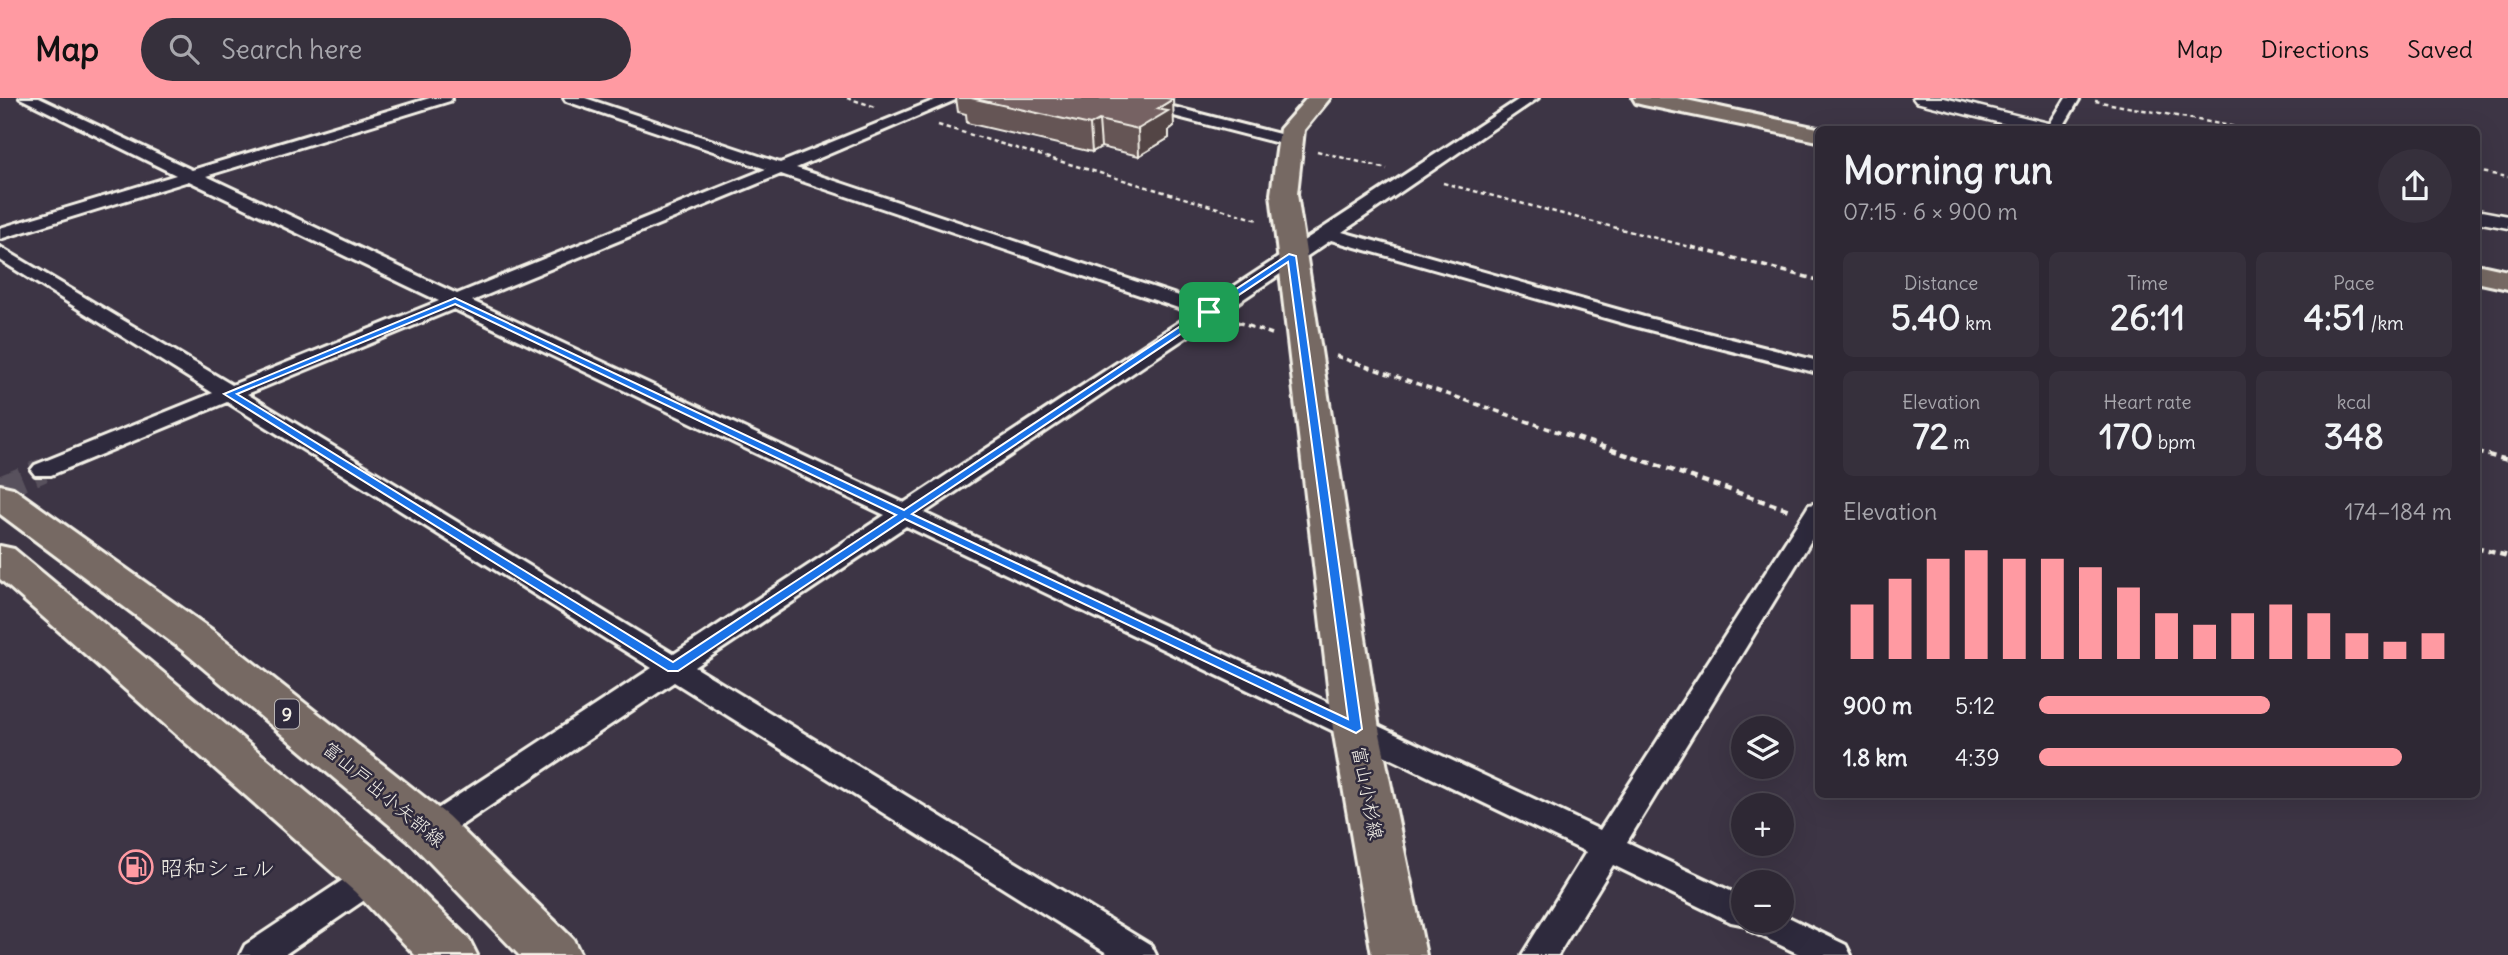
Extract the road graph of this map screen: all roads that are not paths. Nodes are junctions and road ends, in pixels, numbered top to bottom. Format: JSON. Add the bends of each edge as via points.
{"nodes":[{"id":1,"x":27,"y":98,"type":"edge"},
{"id":2,"x":445,"y":98,"type":"edge"},
{"id":3,"x":571,"y":98,"type":"edge"},
{"id":4,"x":953,"y":98,"type":"edge"},
{"id":5,"x":1121,"y":98,"type":"edge"},
{"id":6,"x":1319,"y":98,"type":"edge"},
{"id":7,"x":1531,"y":98,"type":"edge"},
{"id":8,"x":1644,"y":98,"type":"edge"},
{"id":9,"x":1922,"y":98,"type":"edge"},
{"id":10,"x":2073,"y":98,"type":"edge"},
{"id":11,"x":2040,"y":126,"type":"edge"},
{"id":12,"x":2055,"y":126,"type":"edge"},
{"id":13,"x":1815,"y":133,"type":"edge"},
{"id":14,"x":1289,"y":143,"type":"junction"},
{"id":15,"x":781,"y":168,"type":"junction"},
{"id":16,"x":194,"y":176,"type":"junction"},
{"id":17,"x":2480,"y":217,"type":"edge"},
{"id":18,"x":2508,"y":222,"type":"edge"},
{"id":19,"x":1327,"y":233,"type":"junction"},
{"id":20,"x":0,"y":234,"type":"edge"},
{"id":21,"x":0,"y":252,"type":"edge"},
{"id":22,"x":1292,"y":256,"type":"junction"},
{"id":23,"x":2480,"y":274,"type":"edge"},
{"id":24,"x":2508,"y":280,"type":"edge"},
{"id":25,"x":455,"y":301,"type":"junction"},
{"id":26,"x":1209,"y":312,"type":"junction"},
{"id":27,"x":1815,"y":366,"type":"edge"},
{"id":28,"x":229,"y":394,"type":"junction"},
{"id":29,"x":43,"y":470,"type":"tunnel mouth"},
{"id":30,"x":0,"y":496,"type":"edge"},
{"id":31,"x":904,"y":514,"type":"junction"},
{"id":32,"x":1815,"y":516,"type":"edge"},
{"id":33,"x":0,"y":558,"type":"edge"},
{"id":34,"x":673,"y":668,"type":"junction"},
{"id":35,"x":1356,"y":729,"type":"junction"},
{"id":36,"x":430,"y":830,"type":"junction"},
{"id":37,"x":1607,"y":848,"type":"junction"},
{"id":38,"x":373,"y":877,"type":"junction"},
{"id":39,"x":1731,"y":906,"type":"edge"},
{"id":40,"x":1788,"y":933,"type":"edge"},
{"id":41,"x":257,"y":955,"type":"edge"},
{"id":42,"x":450,"y":955,"type":"edge"},
{"id":43,"x":554,"y":955,"type":"edge"},
{"id":44,"x":1139,"y":955,"type":"edge"},
{"id":45,"x":1399,"y":955,"type":"edge"},
{"id":46,"x":1539,"y":955,"type":"edge"},
{"id":47,"x":1833,"y":955,"type":"edge"}],
"edges":[{"from":1,"to":16,"type":"street"},
{"from":2,"to":16,"type":"street"},
{"from":3,"to":15,"type":"street"},
{"from":4,"to":15,"type":"street"},
{"from":5,"to":14,"type":"street"},
{"from":6,"to":14,"type":"main road","name":"富山小杉線","via":[[1292,129]]},
{"from":7,"to":19,"type":"street"},
{"from":8,"to":13,"type":"main road"},
{"from":9,"to":11,"type":"street"},
{"from":10,"to":12,"type":"street"},
{"from":14,"to":22,"type":"main road","name":"富山小杉線","via":[[1284,194]]},
{"from":15,"to":25,"type":"street"},
{"from":15,"to":26,"type":"street"},
{"from":16,"to":20,"type":"street"},
{"from":16,"to":25,"type":"street"},
{"from":17,"to":18,"type":"street"},
{"from":19,"to":22,"type":"street"},
{"from":19,"to":27,"type":"street"},
{"from":21,"to":28,"type":"street"},
{"from":22,"to":26,"type":"street"},
{"from":22,"to":35,"type":"main road","name":"富山小杉線"},
{"from":23,"to":24,"type":"main road"},
{"from":25,"to":28,"type":"street"},
{"from":25,"to":31,"type":"street"},
{"from":26,"to":31,"type":"street"},
{"from":28,"to":29,"type":"street"},
{"from":28,"to":34,"type":"street"},
{"from":30,"to":36,"type":"main road","name":"富山戸出小矢部線","number":"9","via":[[197,640]]},
{"from":31,"to":34,"type":"street"},
{"from":31,"to":35,"type":"street"},
{"from":32,"to":37,"type":"street"},
{"from":33,"to":38,"type":"main road"},
{"from":34,"to":36,"type":"street"},
{"from":34,"to":44,"type":"street"},
{"from":35,"to":37,"type":"street"},
{"from":35,"to":45,"type":"main road","name":"富山小杉線"},
{"from":36,"to":43,"type":"main road","name":"富山戸出小矢部線","number":"9"},
{"from":37,"to":39,"type":"street"},
{"from":37,"to":46,"type":"street"},
{"from":38,"to":41,"type":"street"},
{"from":38,"to":42,"type":"main road"},
{"from":40,"to":47,"type":"street"}]}
